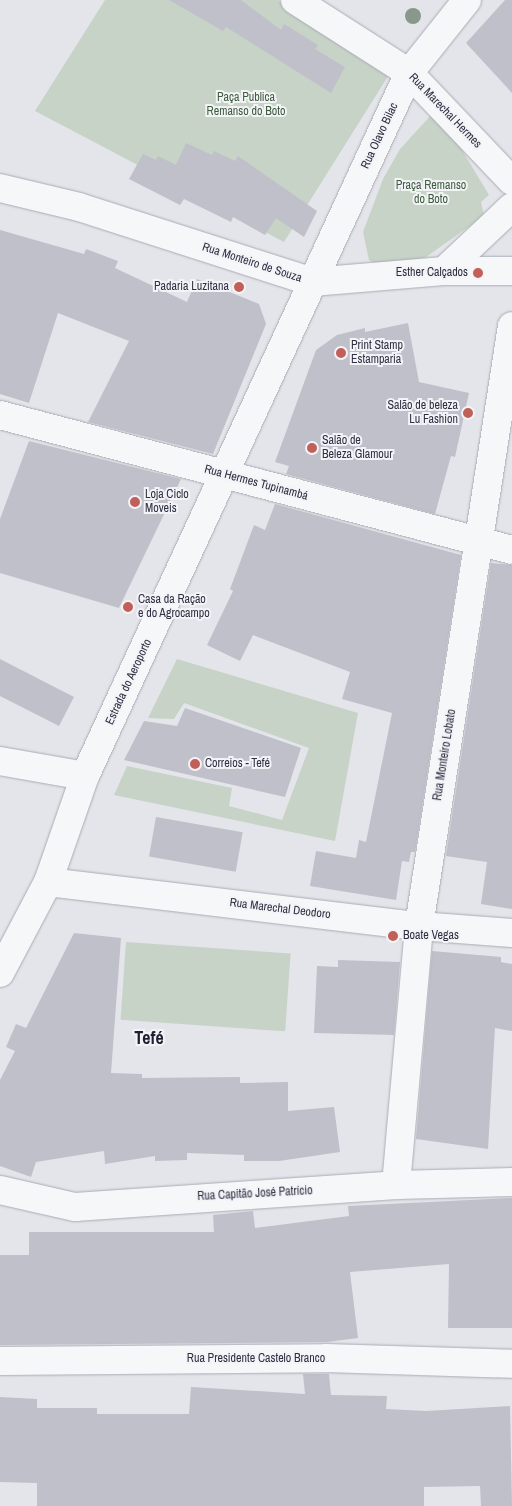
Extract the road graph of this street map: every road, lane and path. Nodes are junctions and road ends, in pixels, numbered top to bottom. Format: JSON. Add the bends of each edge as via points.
{"nodes":[{"id":1,"x":295,"y":0,"type":"edge"},
{"id":2,"x":467,"y":0,"type":"edge"},
{"id":3,"x":409,"y":73,"type":"junction"},
{"id":4,"x":512,"y":181,"type":"edge"},
{"id":5,"x":0,"y":188,"type":"edge"},
{"id":6,"x":512,"y":207,"type":"edge"},
{"id":7,"x":444,"y":271,"type":"junction"},
{"id":8,"x":512,"y":271,"type":"edge"},
{"id":9,"x":312,"y":282,"type":"junction"},
{"id":10,"x":512,"y":326,"type":"edge"},
{"id":11,"x":0,"y":415,"type":"edge"},
{"id":12,"x":226,"y":475,"type":"junction"},
{"id":13,"x":478,"y":541,"type":"junction"},
{"id":14,"x":512,"y":550,"type":"edge"},
{"id":15,"x":0,"y":761,"type":"edge"},
{"id":16,"x":85,"y":776,"type":"junction"},
{"id":17,"x":48,"y":882,"type":"junction"},
{"id":18,"x":419,"y":926,"type":"junction"},
{"id":19,"x":512,"y":933,"type":"edge"},
{"id":20,"x":0,"y":973,"type":"edge"},
{"id":21,"x":512,"y":1182,"type":"edge"},
{"id":22,"x":396,"y":1185,"type":"junction"},
{"id":23,"x":0,"y":1190,"type":"edge"},
{"id":24,"x":0,"y":1361,"type":"edge"},
{"id":25,"x":512,"y":1364,"type":"edge"}],
"edges":[{"from":1,"to":3,"type":"street","name":"Rua Marechal Hermes"},
{"from":2,"to":3,"type":"street","name":"Rua Olavo Bilac"},
{"from":3,"to":4,"type":"street","name":"Rua Marechal Hermes"},
{"from":3,"to":9,"type":"street","name":"Rua Olavo Bilac"},
{"from":5,"to":9,"type":"street","name":"Rua Monteiro de Souza","via":[[79,207]]},
{"from":6,"to":7,"type":"street"},
{"from":7,"to":8,"type":"street","name":"Rua Monteiro de Souza"},
{"from":7,"to":9,"type":"street","name":"Rua Monteiro de Souza"},
{"from":9,"to":12,"type":"street","name":"Estrada do Aeroporto"},
{"from":10,"to":13,"type":"street","name":"Rua Monteiro Lobato"},
{"from":11,"to":12,"type":"street","name":"Rua Hermes Tupinambá"},
{"from":12,"to":13,"type":"street","name":"Rua Hermes Tupinambá"},
{"from":12,"to":16,"type":"street","name":"Estrada do Aeroporto"},
{"from":13,"to":14,"type":"street","name":"Rua Hermes Tupinambá"},
{"from":13,"to":18,"type":"street","name":"Rua Monteiro Lobato"},
{"from":15,"to":16,"type":"street"},
{"from":16,"to":17,"type":"street","name":"Estrada do Aeroporto"},
{"from":17,"to":18,"type":"street","name":"Rua Marechal Deodoro"},
{"from":17,"to":20,"type":"street","name":"Estrada do Aeroporto"},
{"from":18,"to":19,"type":"street","name":"Rua Marechal Deodoro"},
{"from":18,"to":22,"type":"street","name":"Rua Monteiro Lobato"},
{"from":21,"to":22,"type":"street","name":"Rua Capitão José Patrício"},
{"from":22,"to":23,"type":"street","name":"Rua Capitão José Patrício","via":[[75,1206]]},
{"from":24,"to":25,"type":"street","name":"Rua Presidente Castelo Branco","via":[[326,1358]]}]}
